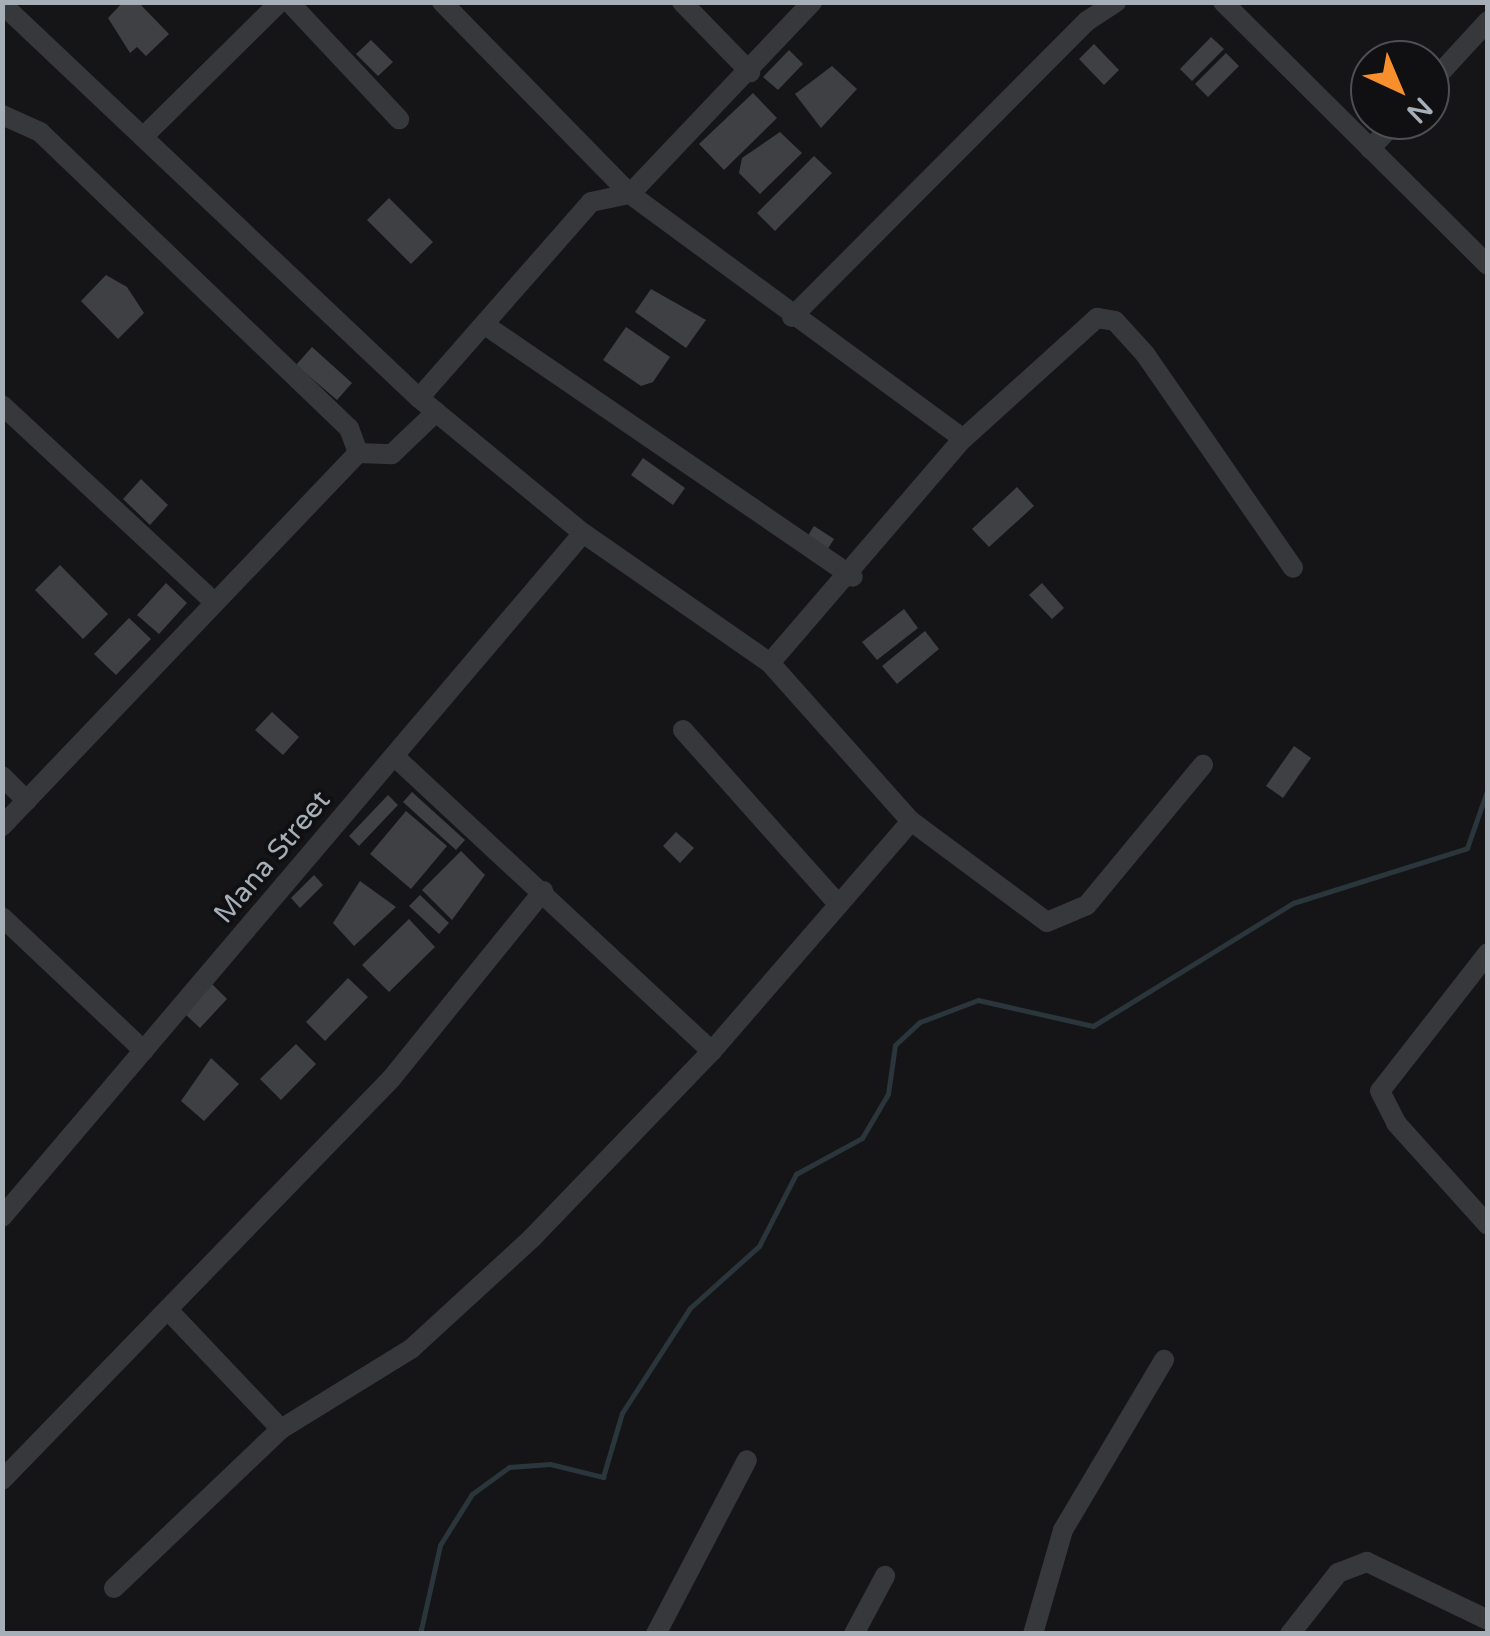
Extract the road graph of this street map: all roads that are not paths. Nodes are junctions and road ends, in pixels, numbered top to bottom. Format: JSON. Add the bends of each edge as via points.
{"nodes":[{"id":1,"x":280,"y":2,"type":"edge"},
{"id":2,"x":289,"y":2,"type":"edge"},
{"id":3,"x":442,"y":2,"type":"edge"},
{"id":4,"x":682,"y":2,"type":"edge"},
{"id":5,"x":812,"y":2,"type":"edge"},
{"id":6,"x":1116,"y":2,"type":"edge"},
{"id":7,"x":1223,"y":2,"type":"edge"},
{"id":8,"x":2,"y":4,"type":"edge"},
{"id":9,"x":1488,"y":20,"type":"edge"},
{"id":10,"x":1450,"y":62,"type":"edge"},
{"id":11,"x":750,"y":72,"type":"junction"},
{"id":12,"x":2,"y":115,"type":"edge"},
{"id":13,"x":399,"y":120,"type":"dead end"},
{"id":14,"x":143,"y":137,"type":"junction"},
{"id":15,"x":1378,"y":140,"type":"edge"},
{"id":16,"x":1370,"y":149,"type":"junction"},
{"id":17,"x":630,"y":194,"type":"junction"},
{"id":18,"x":1488,"y":265,"type":"edge"},
{"id":19,"x":792,"y":317,"type":"junction"},
{"id":20,"x":488,"y":327,"type":"junction"},
{"id":21,"x":419,"y":398,"type":"junction"},
{"id":22,"x":2,"y":405,"type":"edge"},
{"id":23,"x":436,"y":412,"type":"junction"},
{"id":24,"x":963,"y":439,"type":"junction"},
{"id":25,"x":358,"y":453,"type":"junction"},
{"id":26,"x":584,"y":533,"type":"junction"},
{"id":27,"x":1294,"y":568,"type":"dead end"},
{"id":28,"x":853,"y":576,"type":"junction"},
{"id":29,"x":212,"y":601,"type":"junction"},
{"id":30,"x":770,"y":663,"type":"junction"},
{"id":31,"x":683,"y":730,"type":"dead end"},
{"id":32,"x":394,"y":756,"type":"junction"},
{"id":33,"x":1204,"y":765,"type":"dead end"},
{"id":34,"x":2,"y":776,"type":"edge"},
{"id":35,"x":27,"y":801,"type":"junction"},
{"id":36,"x":910,"y":821,"type":"junction"},
{"id":37,"x":2,"y":826,"type":"edge"},
{"id":38,"x":543,"y":892,"type":"junction"},
{"id":39,"x":839,"y":905,"type":"junction"},
{"id":40,"x":2,"y":917,"type":"edge"},
{"id":41,"x":1488,"y":953,"type":"edge"},
{"id":42,"x":144,"y":1051,"type":"junction"},
{"id":43,"x":712,"y":1051,"type":"junction"},
{"id":44,"x":2,"y":1217,"type":"edge"},
{"id":45,"x":1488,"y":1225,"type":"edge"},
{"id":46,"x":168,"y":1310,"type":"junction"},
{"id":47,"x":1164,"y":1360,"type":"dead end"},
{"id":48,"x":282,"y":1428,"type":"junction"},
{"id":49,"x":747,"y":1460,"type":"dead end"},
{"id":50,"x":2,"y":1480,"type":"edge"},
{"id":51,"x":885,"y":1576,"type":"dead end"},
{"id":52,"x":114,"y":1588,"type":"dead end"},
{"id":53,"x":1488,"y":1620,"type":"edge"},
{"id":54,"x":656,"y":1634,"type":"edge"},
{"id":55,"x":854,"y":1634,"type":"edge"},
{"id":56,"x":1033,"y":1634,"type":"edge"},
{"id":57,"x":1290,"y":1634,"type":"edge"}],
"edges":[{"from":1,"to":14,"type":"street"},
{"from":2,"to":13,"type":"street"},
{"from":3,"to":17,"type":"street"},
{"from":4,"to":11,"type":"street"},
{"from":5,"to":11,"type":"street"},
{"from":6,"to":19,"type":"street","via":[[1087,21]]},
{"from":7,"to":16,"type":"street"},
{"from":8,"to":14,"type":"street"},
{"from":9,"to":10,"type":"street"},
{"from":11,"to":17,"type":"street"},
{"from":12,"to":25,"type":"street","via":[[40,132],[349,428]]},
{"from":14,"to":21,"type":"street"},
{"from":15,"to":16,"type":"street"},
{"from":16,"to":18,"type":"street"},
{"from":17,"to":19,"type":"street"},
{"from":17,"to":20,"type":"street","via":[[592,202]]},
{"from":19,"to":24,"type":"street"},
{"from":20,"to":21,"type":"street"},
{"from":20,"to":28,"type":"street"},
{"from":21,"to":23,"type":"street"},
{"from":22,"to":29,"type":"street"},
{"from":23,"to":25,"type":"street","via":[[392,454]]},
{"from":23,"to":26,"type":"street"},
{"from":24,"to":27,"type":"street","via":[[1108,317],[1210,439]]},
{"from":24,"to":28,"type":"street"},
{"from":25,"to":29,"type":"street"},
{"from":26,"to":30,"type":"street"},
{"from":26,"to":32,"type":"street","name":"Mana Street"},
{"from":28,"to":30,"type":"street"},
{"from":29,"to":35,"type":"street"},
{"from":30,"to":36,"type":"street"},
{"from":31,"to":39,"type":"street"},
{"from":32,"to":38,"type":"street"},
{"from":32,"to":42,"type":"street","name":"Mana Street"},
{"from":33,"to":36,"type":"street","via":[[1068,921],[1047,922]]},
{"from":34,"to":35,"type":"street"},
{"from":35,"to":37,"type":"street"},
{"from":36,"to":39,"type":"street"},
{"from":38,"to":43,"type":"street"},
{"from":38,"to":46,"type":"street","via":[[391,1080]]},
{"from":39,"to":43,"type":"street"},
{"from":40,"to":42,"type":"street"},
{"from":41,"to":45,"type":"street","via":[[1380,1091],[1396,1123]]},
{"from":42,"to":44,"type":"street","name":"Mana Street"},
{"from":43,"to":48,"type":"street","via":[[410,1349]]},
{"from":46,"to":48,"type":"street"},
{"from":46,"to":50,"type":"street"},
{"from":47,"to":56,"type":"street","via":[[1063,1530]]},
{"from":48,"to":52,"type":"street"},
{"from":49,"to":54,"type":"street"},
{"from":51,"to":55,"type":"street"},
{"from":53,"to":57,"type":"street","via":[[1367,1562],[1338,1573]]}]}
